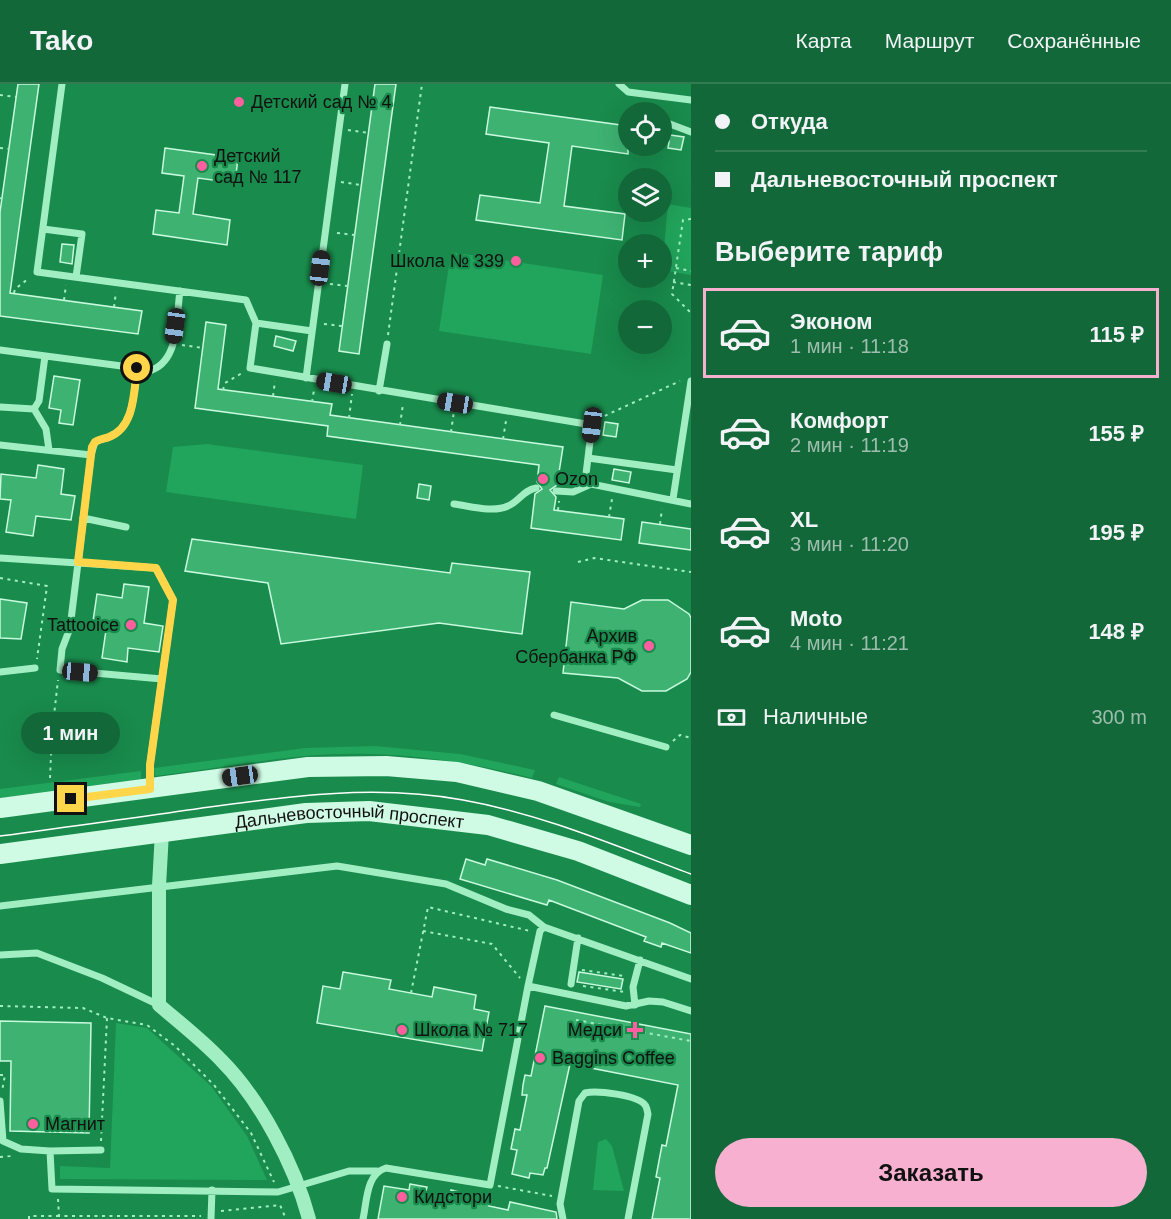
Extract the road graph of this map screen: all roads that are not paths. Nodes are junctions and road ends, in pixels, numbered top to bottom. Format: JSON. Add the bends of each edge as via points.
{"nodes":[{"id":1,"x":62,"y":84,"type":"edge"},
{"id":2,"x":345,"y":84,"type":"edge"},
{"id":3,"x":620,"y":84,"type":"edge"},
{"id":4,"x":691,"y":100,"type":"edge"},
{"id":5,"x":672,"y":125,"type":"edge"},
{"id":6,"x":691,"y":132,"type":"edge"},
{"id":7,"x":43,"y":229,"type":"junction"},
{"id":8,"x":76,"y":278,"type":"junction"},
{"id":9,"x":180,"y":291,"type":"junction"},
{"id":10,"x":256,"y":323,"type":"junction"},
{"id":11,"x":312,"y":331,"type":"junction"},
{"id":12,"x":387,"y":344,"type":"road end"},
{"id":13,"x":0,"y":350,"type":"edge"},
{"id":14,"x":45,"y":356,"type":"junction"},
{"id":15,"x":137,"y":368,"type":"junction"},
{"id":16,"x":306,"y":378,"type":"junction"},
{"id":17,"x":691,"y":381,"type":"edge"},
{"id":18,"x":379,"y":391,"type":"junction"},
{"id":19,"x":0,"y":407,"type":"edge"},
{"id":20,"x":34,"y":409,"type":"junction"},
{"id":21,"x":0,"y":445,"type":"edge"},
{"id":22,"x":49,"y":450,"type":"junction"},
{"id":23,"x":91,"y":455,"type":"junction"},
{"id":24,"x":588,"y":458,"type":"junction"},
{"id":25,"x":677,"y":471,"type":"junction"},
{"id":26,"x":591,"y":484,"type":"junction"},
{"id":27,"x":536,"y":488,"type":"dead end"},
{"id":28,"x":556,"y":491,"type":"dead end"},
{"id":29,"x":673,"y":498,"type":"junction"},
{"id":30,"x":454,"y":504,"type":"dead end"},
{"id":31,"x":691,"y":504,"type":"edge"},
{"id":32,"x":83,"y":518,"type":"junction"},
{"id":33,"x":126,"y":527,"type":"dead end"},
{"id":34,"x":0,"y":558,"type":"edge"},
{"id":35,"x":78,"y":562,"type":"junction"},
{"id":36,"x":35,"y":668,"type":"road end"},
{"id":37,"x":0,"y":672,"type":"edge"},
{"id":38,"x":162,"y":679,"type":"junction"},
{"id":39,"x":554,"y":715,"type":"dead end"},
{"id":40,"x":666,"y":747,"type":"road end"},
{"id":41,"x":150,"y":789,"type":"junction"},
{"id":42,"x":0,"y":808,"type":"edge"},
{"id":43,"x":162,"y":832,"type":"junction"},
{"id":44,"x":691,"y":845,"type":"edge"},
{"id":45,"x":0,"y":854,"type":"edge"},
{"id":46,"x":159,"y":886,"type":"junction"},
{"id":47,"x":691,"y":895,"type":"edge"},
{"id":48,"x":0,"y":906,"type":"edge"},
{"id":49,"x":544,"y":927,"type":"junction"},
{"id":50,"x":579,"y":938,"type":"junction"},
{"id":51,"x":0,"y":955,"type":"edge"},
{"id":52,"x":640,"y":960,"type":"junction"},
{"id":53,"x":691,"y":979,"type":"edge"},
{"id":54,"x":571,"y":984,"type":"road end"},
{"id":55,"x":528,"y":986,"type":"junction"},
{"id":56,"x":159,"y":1005,"type":"junction"},
{"id":57,"x":635,"y":1005,"type":"junction"},
{"id":58,"x":691,"y":1011,"type":"edge"},
{"id":59,"x":0,"y":1101,"type":"edge"},
{"id":60,"x":101,"y":1150,"type":"road end"},
{"id":61,"x":50,"y":1151,"type":"junction"},
{"id":62,"x":377,"y":1171,"type":"junction"},
{"id":63,"x":296,"y":1187,"type":"junction"},
{"id":64,"x":212,"y":1190,"type":"junction"},
{"id":65,"x":211,"y":1217,"type":"edge"},
{"id":66,"x":309,"y":1219,"type":"edge"},
{"id":67,"x":363,"y":1219,"type":"edge"},
{"id":68,"x":563,"y":1219,"type":"edge"},
{"id":69,"x":628,"y":1219,"type":"edge"}],
"edges":[{"from":1,"to":7,"type":"lane"},
{"from":2,"to":11,"type":"lane"},
{"from":3,"to":4,"type":"lane","via":[[628,92]]},
{"from":5,"to":6,"type":"lane"},
{"from":7,"to":8,"type":"lane","via":[[37,272]]},
{"from":7,"to":8,"type":"lane","via":[[82,234]]},
{"from":8,"to":9,"type":"lane"},
{"from":9,"to":10,"type":"lane","via":[[246,300]]},
{"from":9,"to":15,"type":"lane","via":[[170,356],[152,370]]},
{"from":10,"to":11,"type":"lane"},
{"from":10,"to":16,"type":"lane","via":[[250,368]]},
{"from":11,"to":16,"type":"lane"},
{"from":12,"to":18,"type":"lane"},
{"from":13,"to":14,"type":"lane"},
{"from":14,"to":15,"type":"lane"},
{"from":14,"to":20,"type":"lane","via":[[39,401]]},
{"from":15,"to":23,"type":"lane","via":[[132,408],[123,427],[95,442]]},
{"from":16,"to":18,"type":"lane"},
{"from":17,"to":25,"type":"lane"},
{"from":18,"to":24,"type":"lane","via":[[592,425]]},
{"from":19,"to":20,"type":"lane"},
{"from":20,"to":22,"type":"lane","via":[[46,429]]},
{"from":21,"to":22,"type":"lane"},
{"from":22,"to":23,"type":"lane"},
{"from":23,"to":32,"type":"lane"},
{"from":24,"to":25,"type":"lane"},
{"from":24,"to":26,"type":"lane","via":[[586,474]]},
{"from":25,"to":29,"type":"lane"},
{"from":26,"to":28,"type":"lane","via":[[573,492]]},
{"from":26,"to":29,"type":"lane"},
{"from":27,"to":30,"type":"lane","via":[[528,489],[510,506],[499,509]]},
{"from":29,"to":31,"type":"lane"},
{"from":32,"to":33,"type":"lane"},
{"from":32,"to":35,"type":"lane"},
{"from":34,"to":35,"type":"lane"},
{"from":35,"to":38,"type":"lane","via":[[156,568],[173,600]]},
{"from":35,"to":38,"type":"lane","via":[[60,670]]},
{"from":36,"to":37,"type":"lane"},
{"from":38,"to":41,"type":"lane"},
{"from":39,"to":40,"type":"lane"},
{"from":41,"to":42,"type":"main road"},
{"from":41,"to":44,"type":"main road","via":[[308,767],[386,766],[457,772],[538,791]]},
{"from":43,"to":45,"type":"main road","name":"Дальневосточный проспект"},
{"from":43,"to":46,"type":"street"},
{"from":43,"to":47,"type":"main road","name":"Дальневосточный проспект","via":[[306,813],[369,811],[438,818],[488,825],[539,839]]},
{"from":46,"to":48,"type":"lane"},
{"from":46,"to":49,"type":"lane","via":[[338,866],[446,884],[529,915]]},
{"from":46,"to":56,"type":"street"},
{"from":49,"to":50,"type":"lane"},
{"from":49,"to":55,"type":"lane"},
{"from":50,"to":52,"type":"lane"},
{"from":50,"to":54,"type":"lane"},
{"from":51,"to":56,"type":"lane","via":[[37,953]]},
{"from":52,"to":53,"type":"lane"},
{"from":52,"to":57,"type":"lane"},
{"from":55,"to":57,"type":"lane"},
{"from":55,"to":62,"type":"lane","via":[[490,1185],[386,1168]]},
{"from":56,"to":63,"type":"street","via":[[222,1060],[256,1103],[274,1133]]},
{"from":57,"to":58,"type":"lane","via":[[663,1002]]},
{"from":59,"to":61,"type":"lane","via":[[3,1142],[21,1149]]},
{"from":60,"to":61,"type":"lane"},
{"from":61,"to":64,"type":"lane","via":[[52,1189]]},
{"from":62,"to":63,"type":"lane","via":[[349,1171]]},
{"from":62,"to":67,"type":"lane","via":[[372,1177]]},
{"from":63,"to":64,"type":"lane","via":[[278,1192]]},
{"from":63,"to":66,"type":"street"},
{"from":64,"to":65,"type":"lane"},
{"from":68,"to":69,"type":"lane","via":[[561,1197],[579,1101],[585,1093],[595,1091],[638,1099],[648,1114]]}]}
